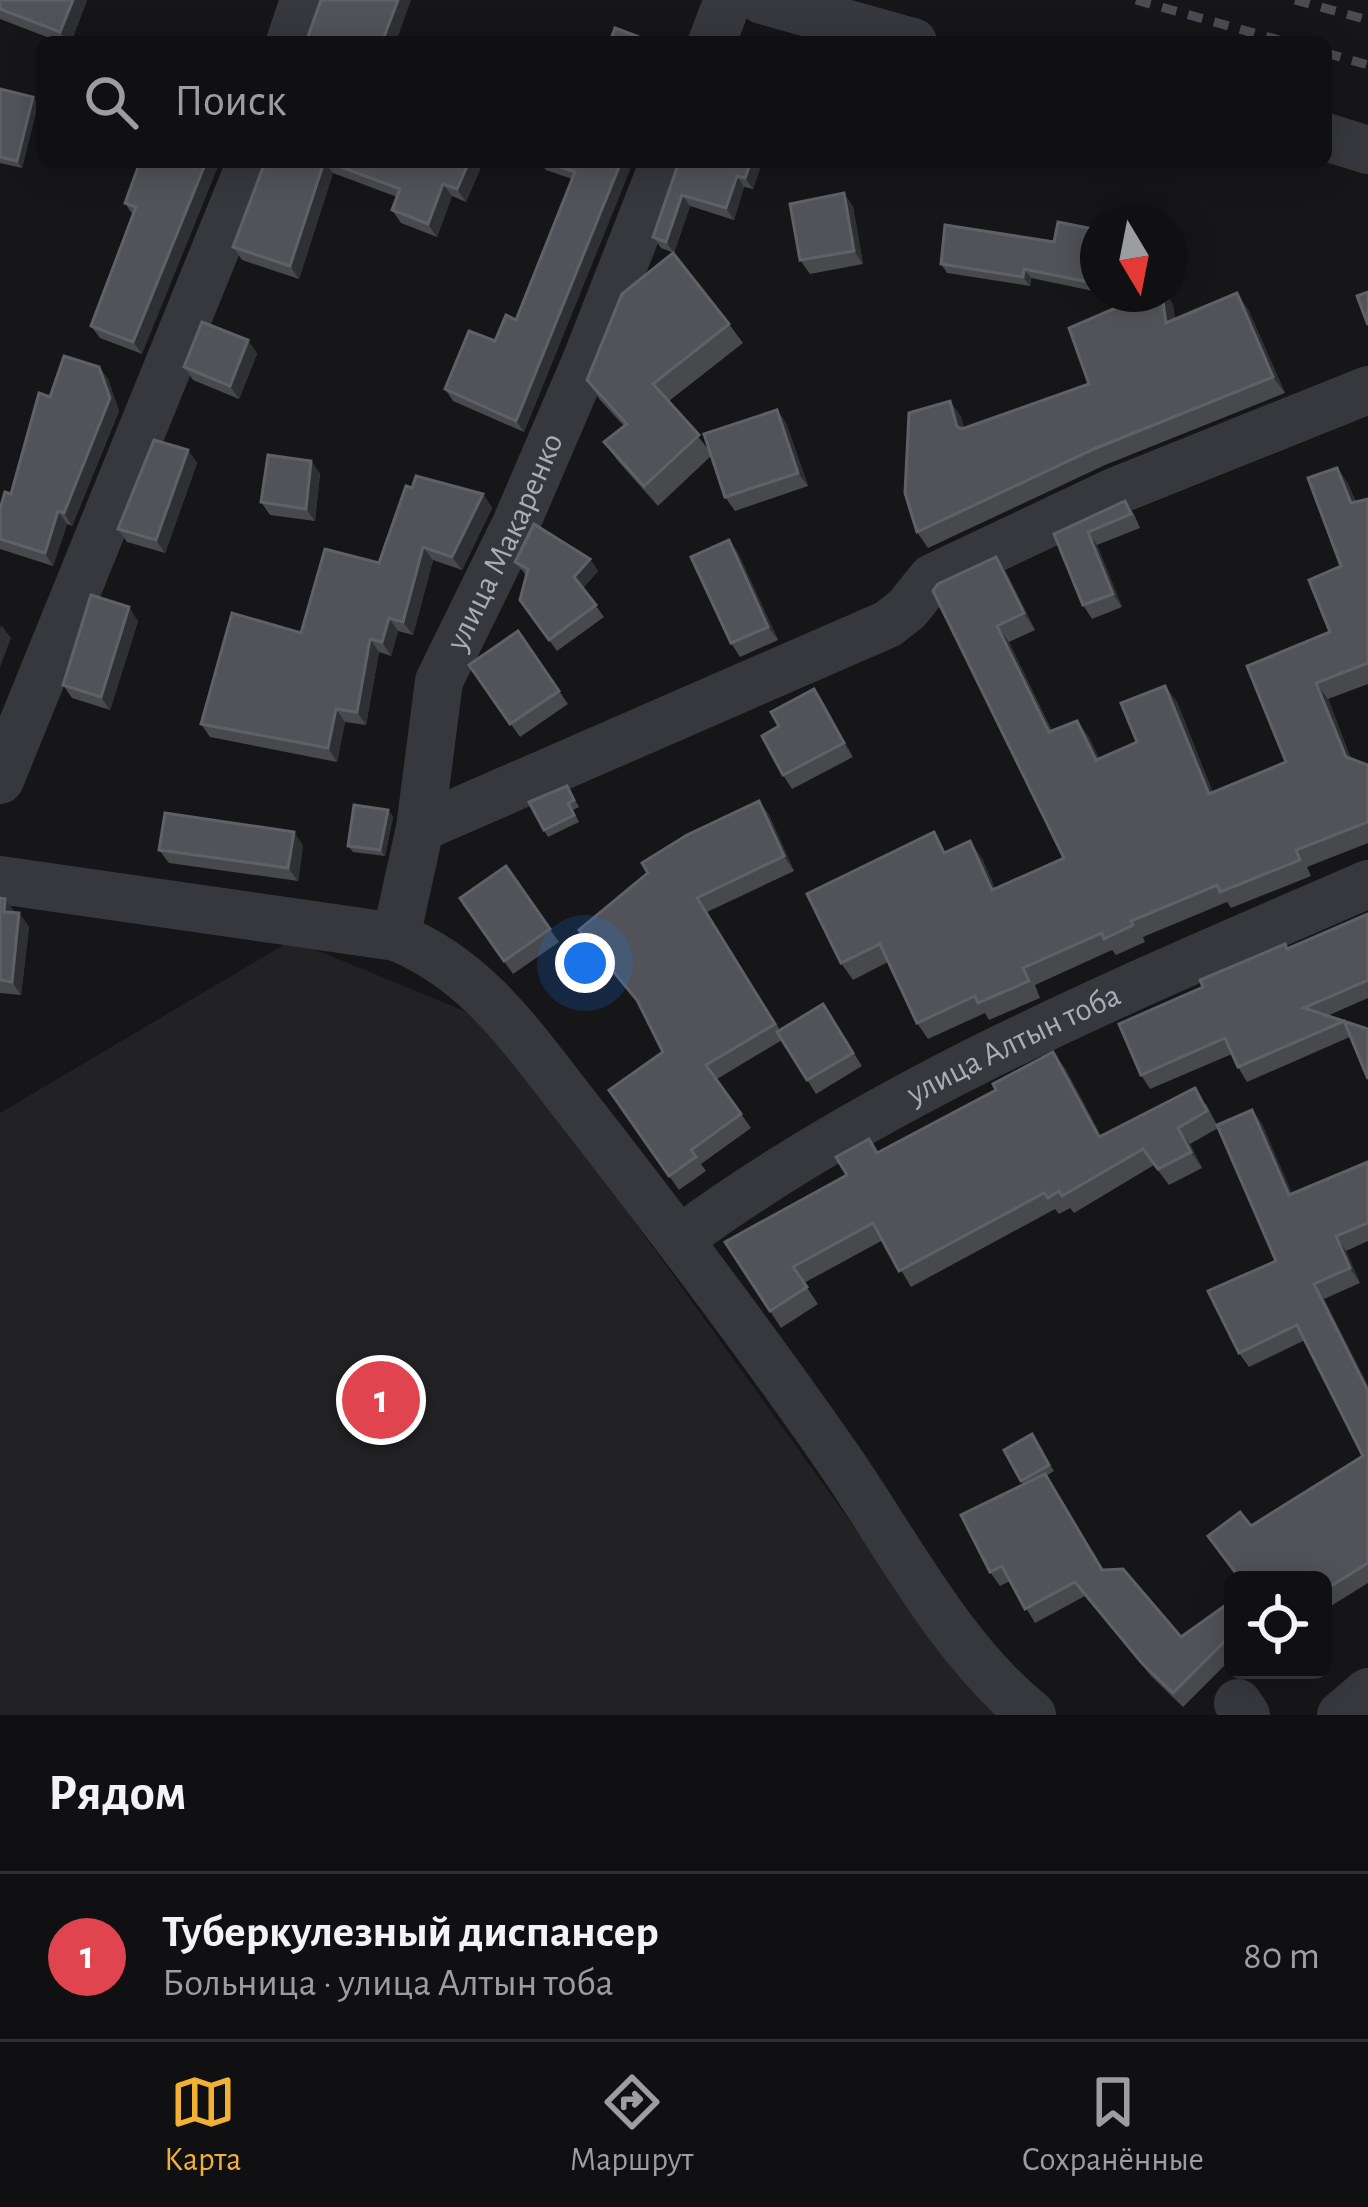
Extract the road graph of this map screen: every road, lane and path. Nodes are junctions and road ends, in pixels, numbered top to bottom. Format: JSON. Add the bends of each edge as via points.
{"nodes":[{"id":1,"x":304,"y":0,"type":"edge"},
{"id":2,"x":728,"y":0,"type":"edge"},
{"id":3,"x":762,"y":0,"type":"edge"},
{"id":4,"x":292,"y":36,"type":"edge"},
{"id":5,"x":714,"y":36,"type":"edge"},
{"id":6,"x":891,"y":36,"type":"edge"},
{"id":7,"x":1332,"y":139,"type":"edge"},
{"id":8,"x":1368,"y":150,"type":"edge"},
{"id":9,"x":248,"y":168,"type":"edge"},
{"id":10,"x":662,"y":168,"type":"edge"},
{"id":11,"x":1368,"y":390,"type":"edge"},
{"id":12,"x":0,"y":780,"type":"edge"},
{"id":13,"x":420,"y":828,"type":"junction"},
{"id":14,"x":0,"y":880,"type":"edge"},
{"id":15,"x":1368,"y":884,"type":"edge"},
{"id":16,"x":397,"y":937,"type":"junction"},
{"id":17,"x":680,"y":1239,"type":"junction"},
{"id":18,"x":1368,"y":1692,"type":"edge"},
{"id":19,"x":1032,"y":1715,"type":"edge"},
{"id":20,"x":1341,"y":1715,"type":"edge"}],
"edges":[{"from":1,"to":4,"type":"street"},
{"from":2,"to":5,"type":"street"},
{"from":3,"to":6,"type":"street"},
{"from":7,"to":8,"type":"street"},
{"from":9,"to":12,"type":"street"},
{"from":10,"to":13,"type":"street","name":"улица Макаренко","via":[[586,361],[440,681]]},
{"from":11,"to":13,"type":"street","via":[[1116,491],[932,578],[888,624]]},
{"from":13,"to":16,"type":"street","name":"улица Макаренко"},
{"from":14,"to":16,"type":"street"},
{"from":15,"to":17,"type":"street","name":"улица Алтын тоба","via":[[1048,1027],[758,1181]]},
{"from":16,"to":17,"type":"street","via":[[466,976]]},
{"from":17,"to":19,"type":"street","via":[[987,1675]]},
{"from":18,"to":20,"type":"street"}]}
